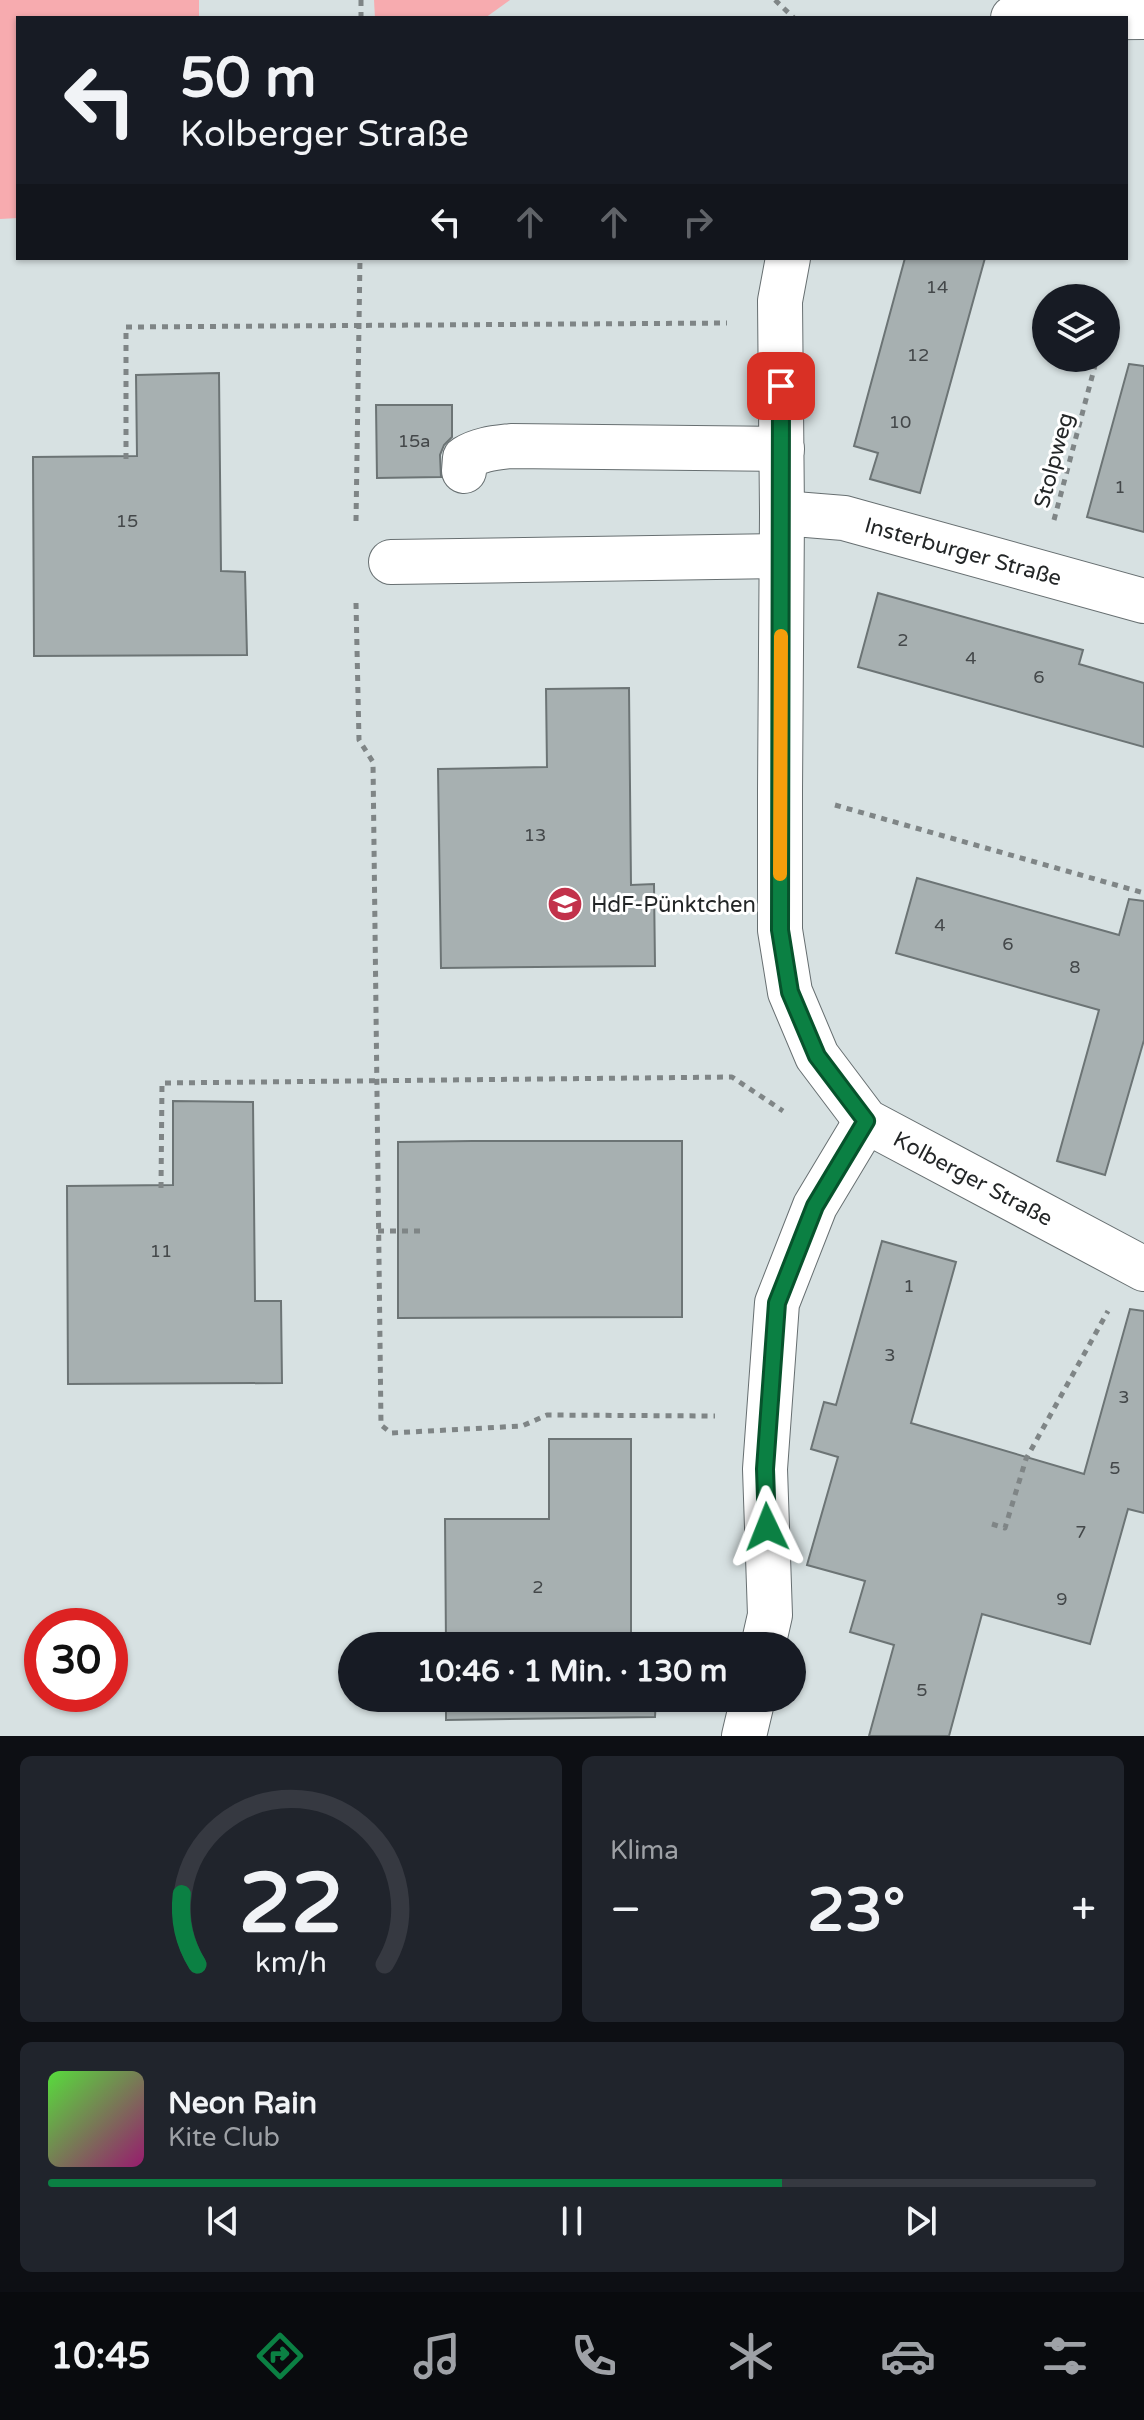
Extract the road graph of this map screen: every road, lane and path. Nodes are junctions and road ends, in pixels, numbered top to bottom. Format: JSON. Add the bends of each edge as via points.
{"nodes":[{"id":1,"x":775,"y":0,"type":"edge"},
{"id":2,"x":792,"y":16,"type":"edge"},
{"id":3,"x":360,"y":260,"type":"edge"},
{"id":4,"x":788,"y":260,"type":"edge"},
{"id":5,"x":780,"y":323,"type":"junction"},
{"id":6,"x":359,"y":325,"type":"junction"},
{"id":7,"x":1093,"y":372,"type":"edge"},
{"id":8,"x":782,"y":449,"type":"junction"},
{"id":9,"x":126,"y":459,"type":"dead end"},
{"id":10,"x":464,"y":471,"type":"dead end"},
{"id":11,"x":782,"y":513,"type":"junction"},
{"id":12,"x":356,"y":525,"type":"dead end"},
{"id":13,"x":781,"y":556,"type":"junction"},
{"id":14,"x":391,"y":562,"type":"dead end"},
{"id":15,"x":1040,"y":571,"type":"junction"},
{"id":16,"x":1144,"y":601,"type":"edge"},
{"id":17,"x":356,"y":602,"type":"dead end"},
{"id":18,"x":780,"y":790,"type":"junction"},
{"id":19,"x":1144,"y":893,"type":"edge"},
{"id":20,"x":376,"y":1080,"type":"junction"},
{"id":21,"x":783,"y":1111,"type":"dead end"},
{"id":22,"x":866,"y":1121,"type":"junction"},
{"id":23,"x":161,"y":1188,"type":"dead end"},
{"id":24,"x":378,"y":1231,"type":"junction"},
{"id":25,"x":420,"y":1231,"type":"dead end"},
{"id":26,"x":1139,"y":1267,"type":"edge"},
{"id":27,"x":769,"y":1417,"type":"junction"},
{"id":28,"x":992,"y":1524,"type":"dead end"},
{"id":29,"x":766,"y":1632,"type":"edge"},
{"id":30,"x":750,"y":1712,"type":"edge"},
{"id":31,"x":744,"y":1736,"type":"edge"}],
"edges":[{"from":1,"to":2,"type":"path"},
{"from":3,"to":6,"type":"path"},
{"from":4,"to":5,"type":"street","name":"Kolberger Straße"},
{"from":5,"to":6,"type":"path"},
{"from":5,"to":8,"type":"street","name":"Kolberger Straße"},
{"from":6,"to":9,"type":"path","via":[[126,327]]},
{"from":6,"to":12,"type":"path"},
{"from":7,"to":15,"type":"path","name":"Stolpweg"},
{"from":8,"to":10,"type":"street","via":[[511,446],[475,452],[465,458]]},
{"from":8,"to":11,"type":"street","name":"Kolberger Straße"},
{"from":11,"to":13,"type":"street","name":"Kolberger Straße"},
{"from":11,"to":15,"type":"street","name":"Insterburger Straße","via":[[844,518]]},
{"from":13,"to":14,"type":"street"},
{"from":13,"to":18,"type":"street","name":"Kolberger Straße"},
{"from":15,"to":16,"type":"street","name":"Insterburger Straße"},
{"from":17,"to":20,"type":"path","via":[[359,740],[373,762]]},
{"from":18,"to":19,"type":"path"},
{"from":18,"to":22,"type":"street","name":"Kolberger Straße","via":[[780,930],[790,992],[817,1056]]},
{"from":20,"to":21,"type":"path","via":[[732,1077]]},
{"from":20,"to":23,"type":"path","via":[[162,1083]]},
{"from":20,"to":24,"type":"path"},
{"from":22,"to":26,"type":"street","name":"Kolberger Straße"},
{"from":22,"to":27,"type":"street","via":[[815,1206],[777,1303]]},
{"from":24,"to":25,"type":"path"},
{"from":24,"to":27,"type":"path","via":[[381,1425],[391,1433],[522,1426],[547,1415]]},
{"from":26,"to":28,"type":"path","via":[[1026,1459],[1005,1528]]},
{"from":27,"to":29,"type":"street"},
{"from":30,"to":31,"type":"street"}]}
